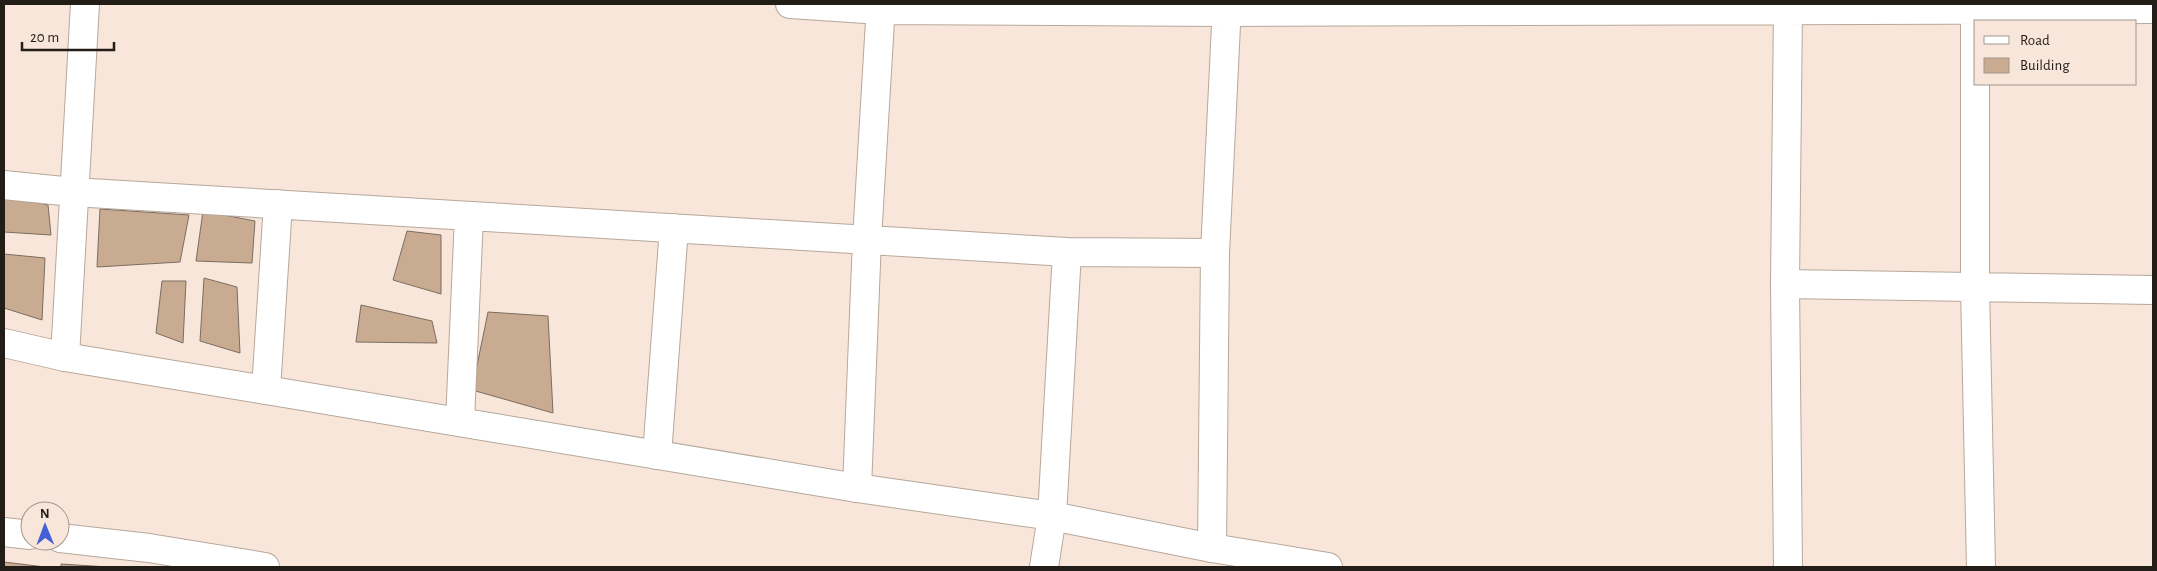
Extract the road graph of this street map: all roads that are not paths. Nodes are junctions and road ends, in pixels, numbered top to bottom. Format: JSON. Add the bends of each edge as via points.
{"nodes":[{"id":1,"x":85,"y":4,"type":"edge"},
{"id":2,"x":790,"y":4,"type":"edge"},
{"id":3,"x":1861,"y":6,"type":"edge"},
{"id":4,"x":2046,"y":6,"type":"edge"},
{"id":5,"x":881,"y":7,"type":"edge"},
{"id":6,"x":1335,"y":7,"type":"edge"},
{"id":7,"x":1460,"y":7,"type":"edge"},
{"id":8,"x":1654,"y":7,"type":"edge"},
{"id":9,"x":1227,"y":8,"type":"edge"},
{"id":10,"x":1975,"y":9,"type":"junction"},
{"id":11,"x":2153,"y":9,"type":"edge"},
{"id":12,"x":1788,"y":10,"type":"junction"},
{"id":13,"x":1975,"y":20,"type":"edge"},
{"id":14,"x":1975,"y":85,"type":"edge"},
{"id":15,"x":4,"y":185,"type":"edge"},
{"id":16,"x":73,"y":192,"type":"junction"},
{"id":17,"x":278,"y":204,"type":"junction"},
{"id":18,"x":468,"y":216,"type":"junction"},
{"id":19,"x":674,"y":228,"type":"junction"},
{"id":20,"x":867,"y":239,"type":"junction"},
{"id":21,"x":1067,"y":252,"type":"junction"},
{"id":22,"x":1215,"y":253,"type":"junction"},
{"id":23,"x":1785,"y":284,"type":"junction"},
{"id":24,"x":1975,"y":287,"type":"junction"},
{"id":25,"x":2153,"y":290,"type":"edge"},
{"id":26,"x":4,"y":343,"type":"edge"},
{"id":27,"x":65,"y":357,"type":"junction"},
{"id":28,"x":266,"y":390,"type":"junction"},
{"id":29,"x":460,"y":422,"type":"junction"},
{"id":30,"x":657,"y":455,"type":"junction"},
{"id":31,"x":857,"y":488,"type":"junction"},
{"id":32,"x":1052,"y":516,"type":"junction"},
{"id":33,"x":4,"y":532,"type":"edge"},
{"id":34,"x":20,"y":534,"type":"edge"},
{"id":35,"x":70,"y":540,"type":"edge"},
{"id":36,"x":1212,"y":548,"type":"junction"},
{"id":37,"x":149,"y":558,"type":"edge"},
{"id":38,"x":1045,"y":562,"type":"edge"},
{"id":39,"x":265,"y":567,"type":"edge"},
{"id":40,"x":1328,"y":567,"type":"edge"},
{"id":41,"x":1788,"y":567,"type":"edge"},
{"id":42,"x":1981,"y":567,"type":"edge"}],
"edges":[{"from":1,"to":16,"type":"street"},
{"from":2,"to":5,"type":"street"},
{"from":3,"to":10,"type":"street"},
{"from":3,"to":12,"type":"street"},
{"from":4,"to":10,"type":"street"},
{"from":4,"to":11,"type":"street"},
{"from":5,"to":9,"type":"street"},
{"from":5,"to":20,"type":"street"},
{"from":6,"to":7,"type":"street"},
{"from":6,"to":9,"type":"street"},
{"from":7,"to":8,"type":"street"},
{"from":8,"to":12,"type":"street"},
{"from":9,"to":22,"type":"street"},
{"from":10,"to":13,"type":"street"},
{"from":12,"to":23,"type":"street"},
{"from":14,"to":24,"type":"street"},
{"from":15,"to":16,"type":"street"},
{"from":16,"to":17,"type":"street"},
{"from":16,"to":27,"type":"street"},
{"from":17,"to":18,"type":"street"},
{"from":17,"to":28,"type":"street"},
{"from":18,"to":19,"type":"street"},
{"from":18,"to":29,"type":"street"},
{"from":19,"to":20,"type":"street"},
{"from":19,"to":30,"type":"street"},
{"from":20,"to":21,"type":"street"},
{"from":20,"to":31,"type":"street"},
{"from":21,"to":22,"type":"street"},
{"from":21,"to":32,"type":"street"},
{"from":22,"to":36,"type":"street"},
{"from":23,"to":24,"type":"street"},
{"from":23,"to":41,"type":"street"},
{"from":24,"to":25,"type":"street"},
{"from":24,"to":42,"type":"street"},
{"from":26,"to":27,"type":"street"},
{"from":27,"to":28,"type":"street"},
{"from":28,"to":29,"type":"street"},
{"from":29,"to":30,"type":"street"},
{"from":30,"to":31,"type":"street"},
{"from":31,"to":32,"type":"street"},
{"from":32,"to":36,"type":"street"},
{"from":32,"to":38,"type":"street"},
{"from":33,"to":34,"type":"street"},
{"from":35,"to":37,"type":"street"},
{"from":36,"to":40,"type":"street"},
{"from":37,"to":39,"type":"street"}]}
